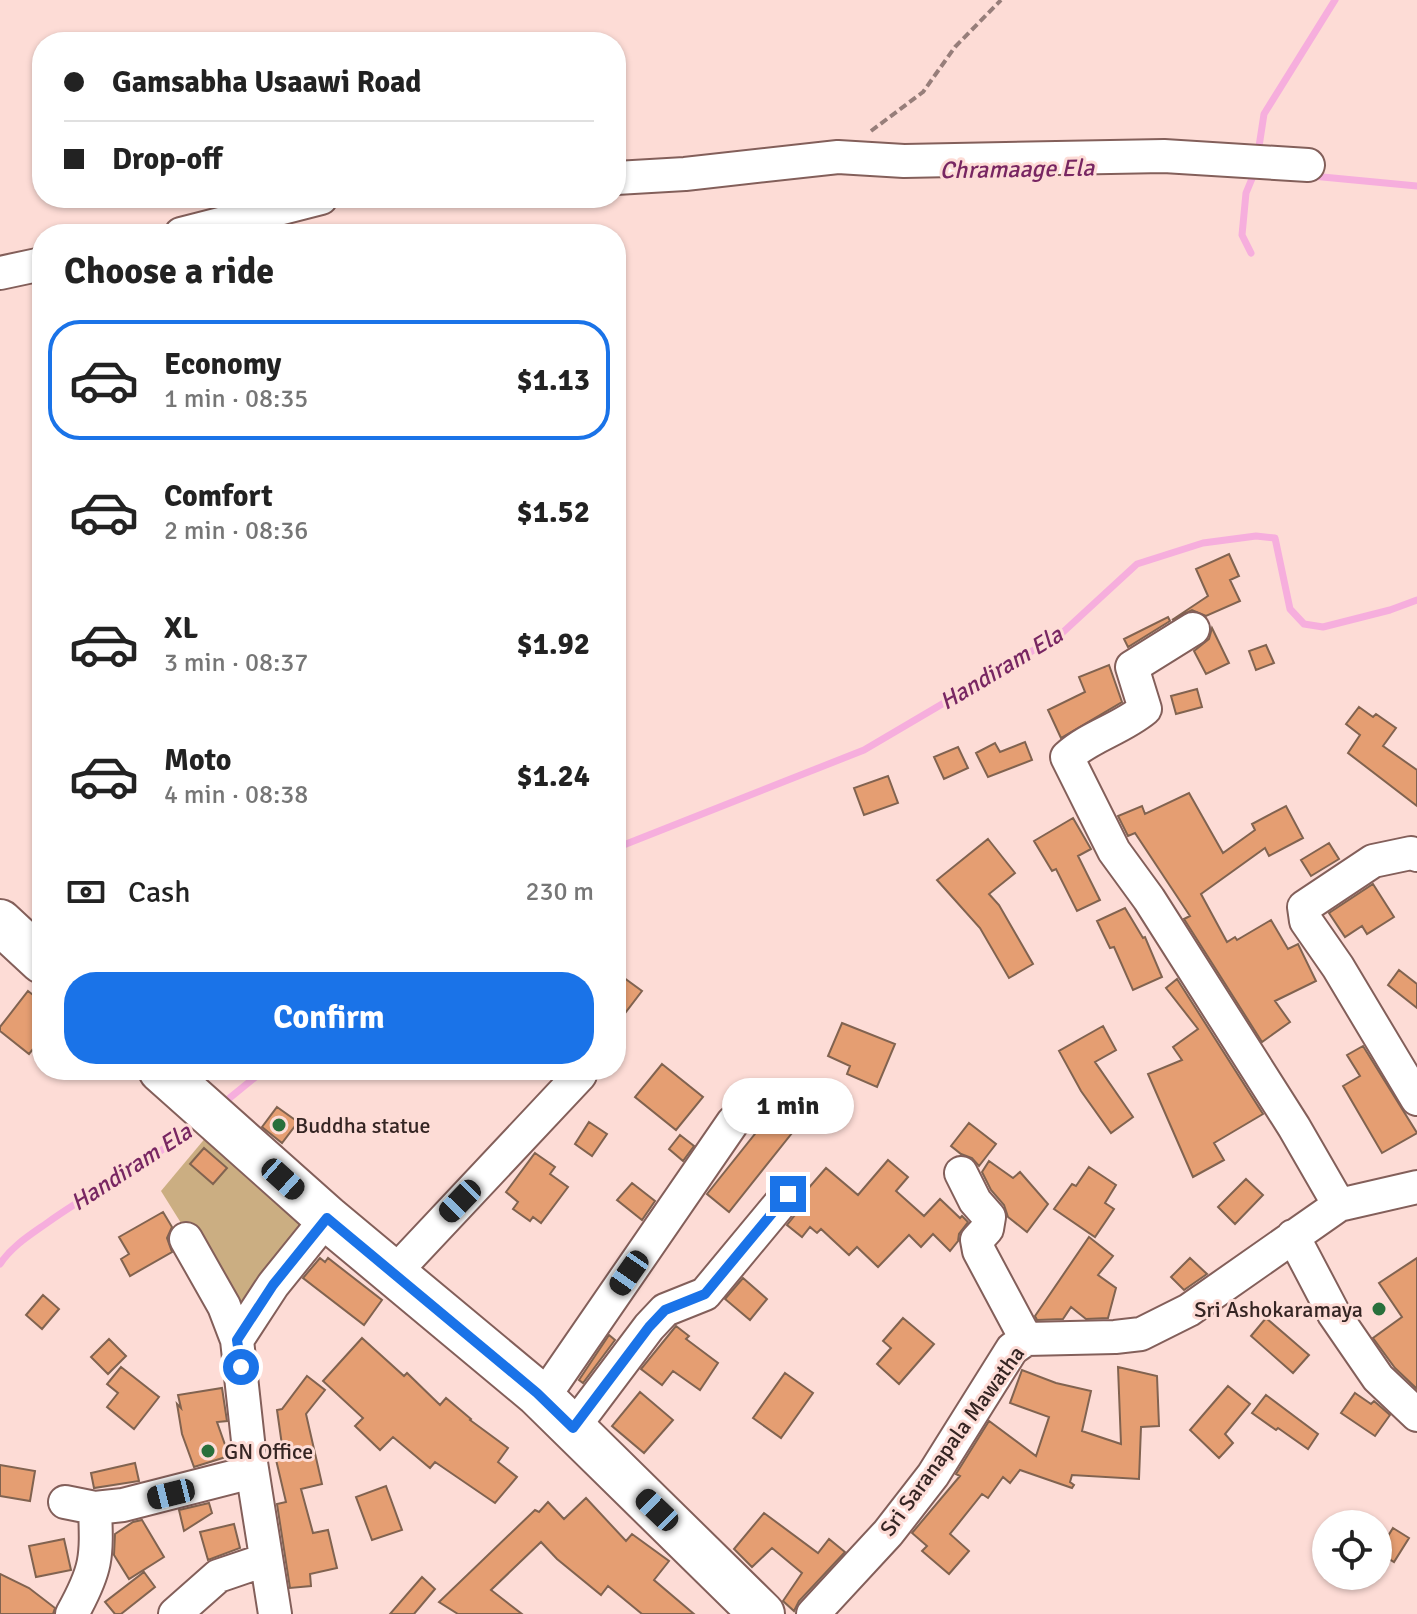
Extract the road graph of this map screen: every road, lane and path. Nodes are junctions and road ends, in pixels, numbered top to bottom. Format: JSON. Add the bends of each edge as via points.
{"nodes":[{"id":1,"x":1001,"y":0,"type":"edge"},
{"id":2,"x":867,"y":159,"type":"junction"},
{"id":3,"x":1308,"y":165,"type":"dead end"},
{"id":4,"x":626,"y":177,"type":"edge"},
{"id":5,"x":282,"y":208,"type":"edge"},
{"id":6,"x":220,"y":224,"type":"edge"},
{"id":7,"x":32,"y":266,"type":"edge"},
{"id":8,"x":0,"y":273,"type":"edge"},
{"id":9,"x":1193,"y":629,"type":"dead end"},
{"id":10,"x":1417,"y":855,"type":"edge"},
{"id":11,"x":0,"y":922,"type":"edge"},
{"id":12,"x":32,"y":952,"type":"edge"},
{"id":13,"x":172,"y":1080,"type":"edge"},
{"id":14,"x":575,"y":1080,"type":"edge"},
{"id":15,"x":1417,"y":1099,"type":"edge"},
{"id":16,"x":733,"y":1122,"type":"dead end"},
{"id":17,"x":961,"y":1173,"type":"dead end"},
{"id":18,"x":1417,"y":1187,"type":"edge"},
{"id":19,"x":788,"y":1194,"type":"dead end"},
{"id":20,"x":1339,"y":1205,"type":"junction"},
{"id":21,"x":327,"y":1218,"type":"junction"},
{"id":22,"x":1293,"y":1236,"type":"junction"},
{"id":23,"x":186,"y":1239,"type":"dead end"},
{"id":24,"x":395,"y":1272,"type":"junction"},
{"id":25,"x":1026,"y":1339,"type":"junction"},
{"id":26,"x":237,"y":1340,"type":"junction"},
{"id":27,"x":558,"y":1413,"type":"junction"},
{"id":28,"x":1417,"y":1415,"type":"edge"},
{"id":29,"x":252,"y":1472,"type":"junction"},
{"id":30,"x":265,"y":1560,"type":"junction"},
{"id":31,"x":72,"y":1614,"type":"edge"},
{"id":32,"x":175,"y":1614,"type":"edge"},
{"id":33,"x":275,"y":1614,"type":"edge"},
{"id":34,"x":762,"y":1614,"type":"edge"},
{"id":35,"x":813,"y":1614,"type":"edge"}],
"edges":[{"from":1,"to":2,"type":"path","via":[[955,47],[923,92],[874,127],[865,140]]},
{"from":2,"to":3,"type":"street","via":[[1164,156]]},
{"from":2,"to":4,"type":"street","via":[[838,157]]},
{"from":5,"to":6,"type":"street"},
{"from":7,"to":8,"type":"street"},
{"from":9,"to":20,"type":"street","via":[[1132,667],[1145,709],[1067,757],[1114,851],[1286,1113]]},
{"from":10,"to":15,"type":"street","via":[[1373,861],[1304,907],[1306,921]]},
{"from":11,"to":12,"type":"highway"},
{"from":13,"to":21,"type":"highway"},
{"from":14,"to":24,"type":"street"},
{"from":16,"to":27,"type":"street"},
{"from":17,"to":25,"type":"street","via":[[989,1217],[977,1240],[979,1251]]},
{"from":18,"to":20,"type":"street","name":"Sri Saranapala Mawatha"},
{"from":19,"to":27,"type":"street","via":[[705,1294],[665,1310]]},
{"from":20,"to":22,"type":"street","name":"Sri Saranapala Mawatha"},
{"from":21,"to":24,"type":"highway"},
{"from":21,"to":26,"type":"street"},
{"from":22,"to":25,"type":"street","name":"Sri Saranapala Mawatha","via":[[1189,1310],[1141,1334]]},
{"from":22,"to":28,"type":"street","via":[[1334,1314],[1378,1378]]},
{"from":23,"to":26,"type":"street"},
{"from":24,"to":27,"type":"highway"},
{"from":25,"to":35,"type":"street","name":"Sri Saranapala Mawatha","via":[[1012,1349],[906,1510]]},
{"from":26,"to":29,"type":"street"},
{"from":27,"to":34,"type":"highway"},
{"from":29,"to":30,"type":"street"},
{"from":29,"to":31,"type":"street","via":[[123,1505],[80,1505],[97,1556]]},
{"from":30,"to":32,"type":"street","via":[[218,1576]]},
{"from":30,"to":33,"type":"street"}]}
